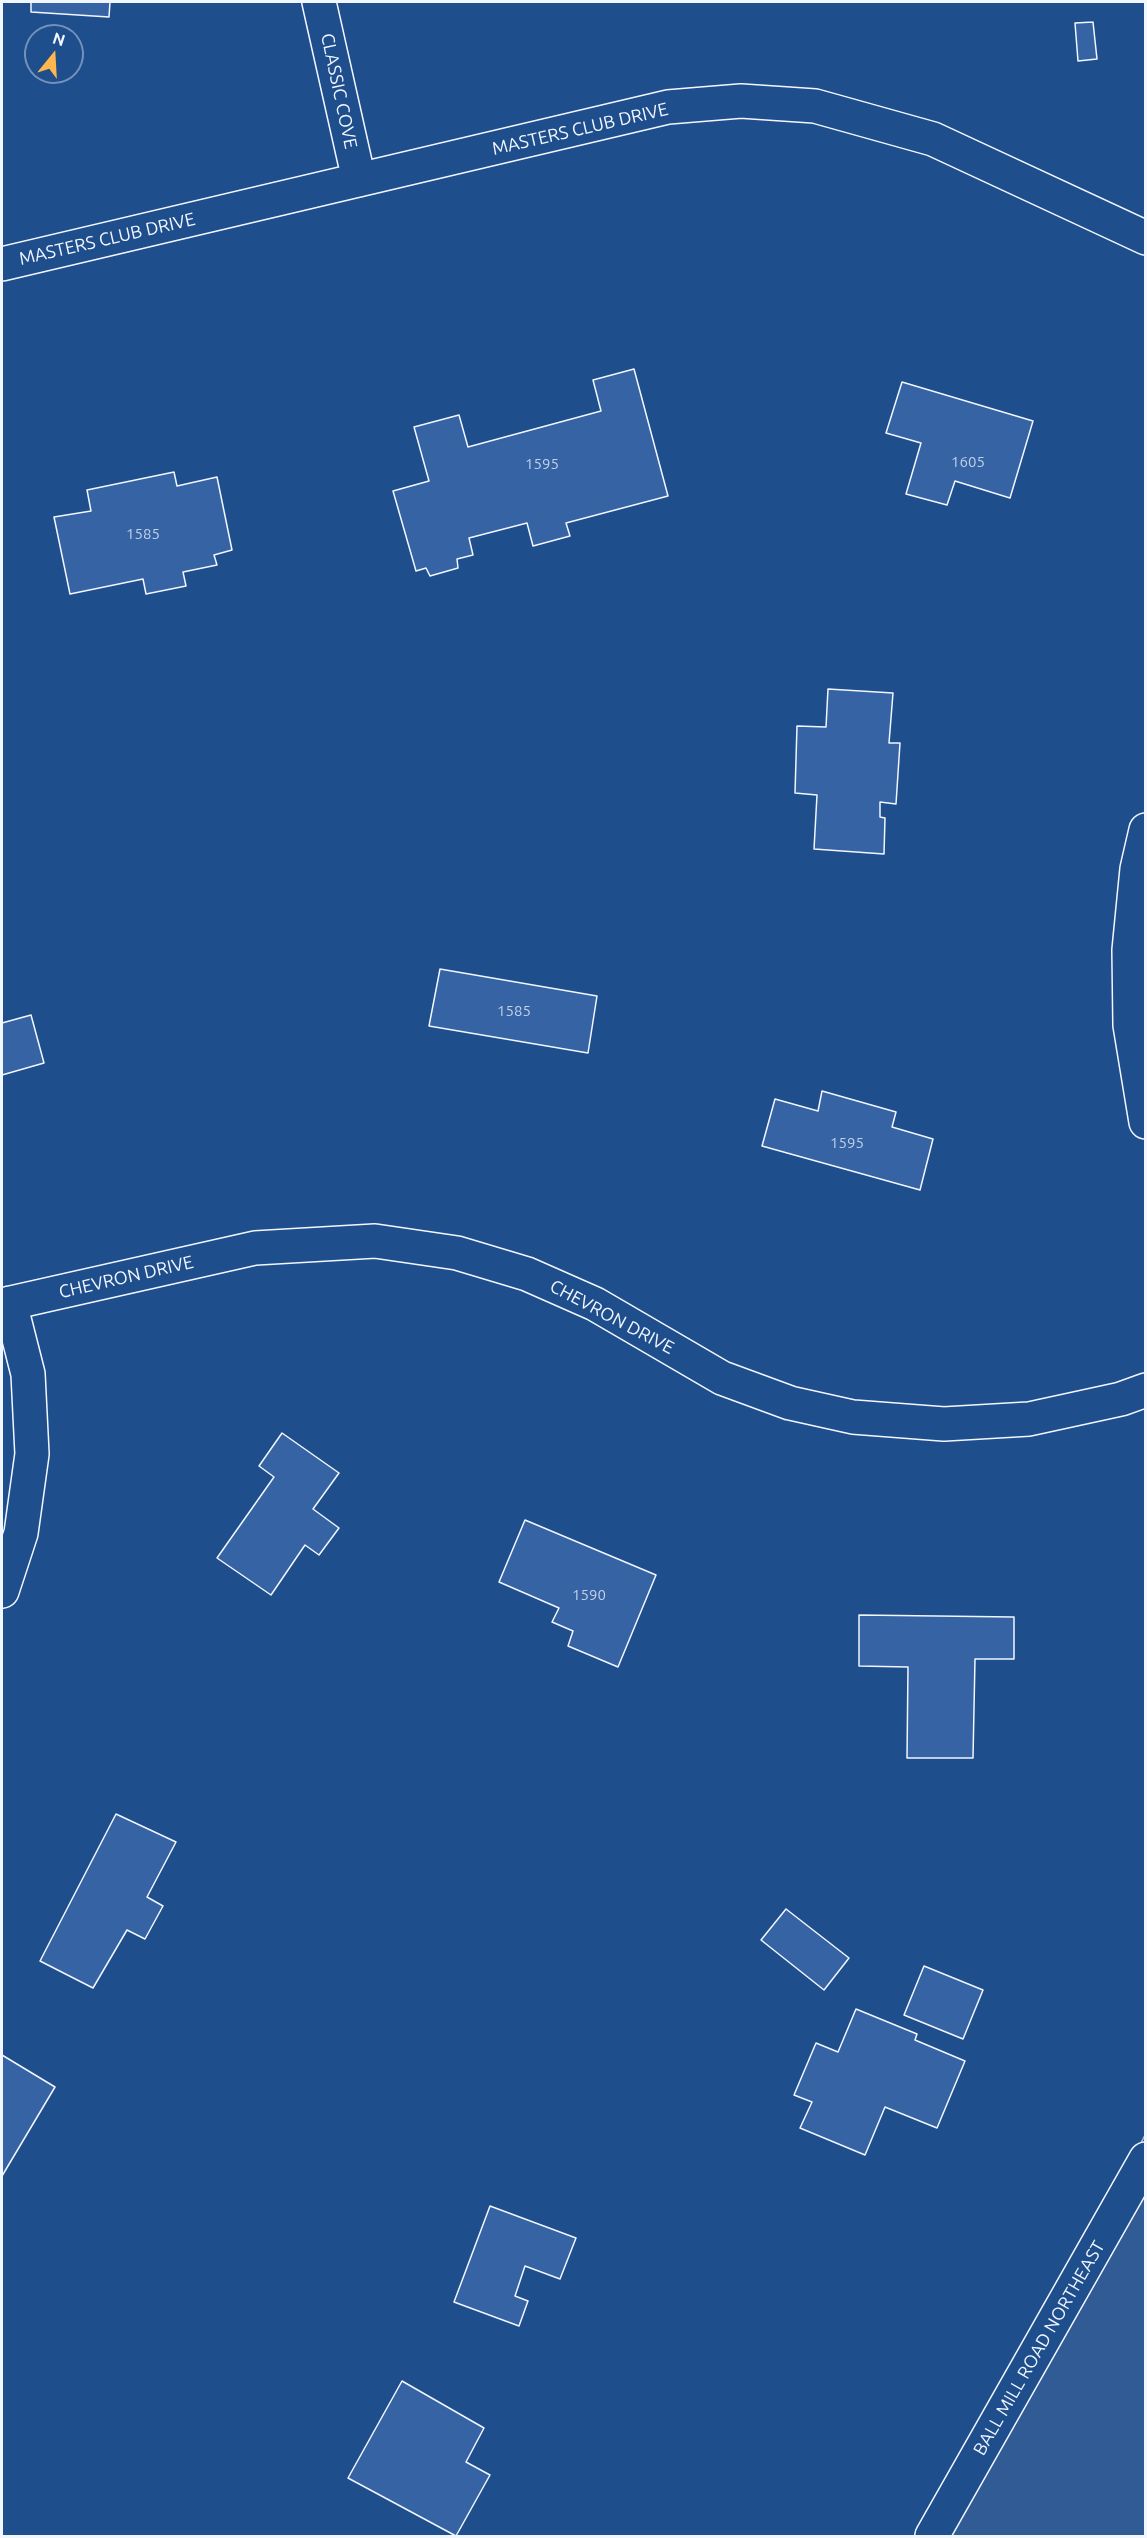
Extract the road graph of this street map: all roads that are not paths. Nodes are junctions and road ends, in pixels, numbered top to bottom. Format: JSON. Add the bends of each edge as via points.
{"nodes":[{"id":1,"x":319,"y":2,"type":"edge"},
{"id":2,"x":359,"y":180,"type":"junction"},
{"id":3,"x":1146,"y":238,"type":"edge"},
{"id":4,"x":2,"y":264,"type":"edge"},
{"id":5,"x":1146,"y":830,"type":"edge"},
{"id":6,"x":1137,"y":952,"type":"edge"},
{"id":7,"x":1146,"y":1122,"type":"edge"},
{"id":8,"x":6,"y":1304,"type":"edge"},
{"id":9,"x":1146,"y":1390,"type":"edge"},
{"id":10,"x":2,"y":1591,"type":"edge"},
{"id":11,"x":1146,"y":2159,"type":"edge"},
{"id":12,"x":932,"y":2536,"type":"edge"}],
"edges":[{"from":1,"to":2,"type":"street","name":"CLASSIC COVE"},
{"from":2,"to":3,"type":"street","name":"MASTERS CLUB DRIVE","via":[[668,107],[741,101],[815,106],[933,139]]},
{"from":2,"to":4,"type":"street","name":"MASTERS CLUB DRIVE"},
{"from":5,"to":6,"type":"street","via":[[1137,869]]},
{"from":6,"to":7,"type":"street","via":[[1130,1025]]},
{"from":8,"to":9,"type":"street","name":"CHEVRON DRIVE","via":[[255,1248],[375,1241],[457,1253],[527,1274],[595,1304],[722,1378],[790,1403],[853,1417],[944,1424],[1029,1419]]},
{"from":8,"to":10,"type":"street","via":[[28,1374],[32,1454],[21,1533]]},
{"from":11,"to":12,"type":"street","name":"BALL MILL ROAD NORTHEAST"}]}
